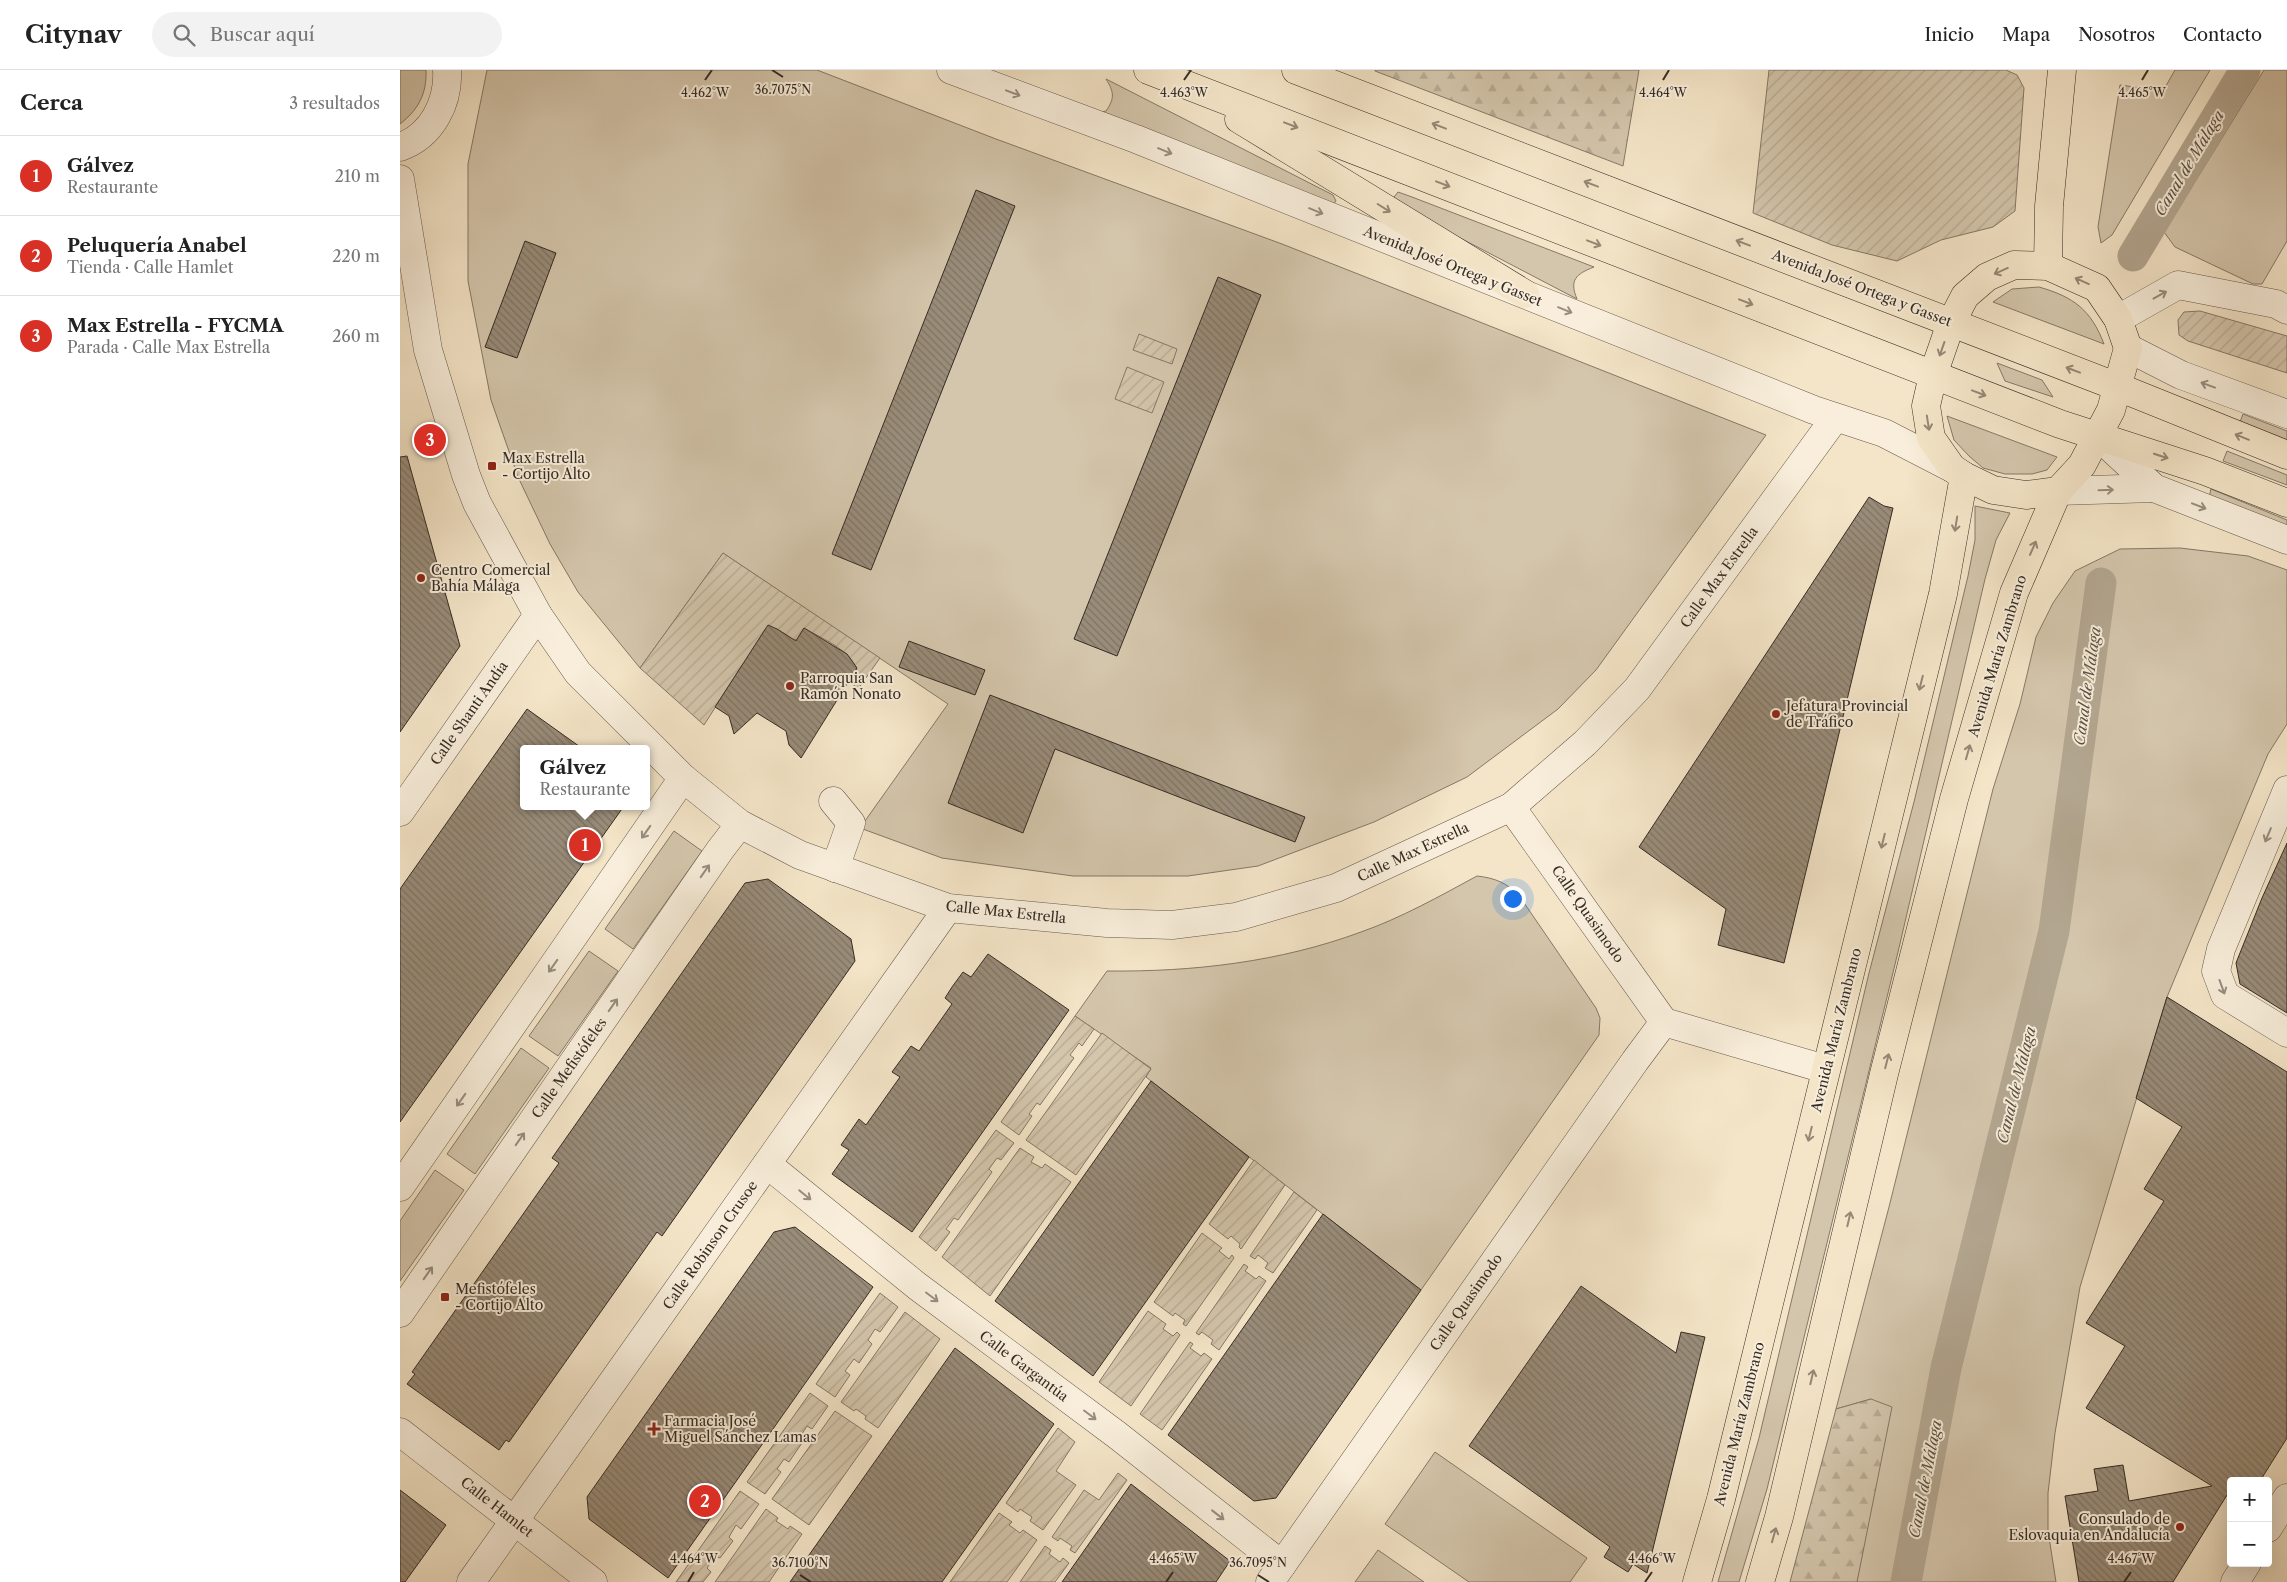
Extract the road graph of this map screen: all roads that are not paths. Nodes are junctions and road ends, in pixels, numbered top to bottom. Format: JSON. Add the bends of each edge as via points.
{"nodes":[{"id":1,"x":447,"y":70,"type":"edge"},
{"id":2,"x":951,"y":70,"type":"edge"},
{"id":3,"x":1148,"y":70,"type":"edge"},
{"id":4,"x":1296,"y":70,"type":"edge"},
{"id":5,"x":2062,"y":70,"type":"edge"},
{"id":6,"x":1178,"y":82,"type":"junction"},
{"id":7,"x":400,"y":147,"type":"edge"},
{"id":8,"x":400,"y":179,"type":"edge"},
{"id":9,"x":2048,"y":266,"type":"junction"},
{"id":10,"x":1524,"y":294,"type":"junction"},
{"id":11,"x":2283,"y":300,"type":"edge"},
{"id":12,"x":410,"y":303,"type":"edge"},
{"id":13,"x":2118,"y":319,"type":"junction"},
{"id":14,"x":1952,"y":323,"type":"junction"},
{"id":15,"x":2128,"y":348,"type":"junction"},
{"id":16,"x":1934,"y":375,"type":"junction"},
{"id":17,"x":2118,"y":387,"type":"junction"},
{"id":18,"x":2287,"y":414,"type":"edge"},
{"id":19,"x":1835,"y":418,"type":"junction"},
{"id":20,"x":2098,"y":436,"type":"junction"},
{"id":21,"x":2287,"y":455,"type":"edge"},
{"id":22,"x":1958,"y":472,"type":"junction"},
{"id":23,"x":2154,"y":488,"type":"junction"},
{"id":24,"x":2058,"y":491,"type":"junction"},
{"id":25,"x":2287,"y":503,"type":"edge"},
{"id":26,"x":2287,"y":540,"type":"edge"},
{"id":27,"x":538,"y":615,"type":"junction"},
{"id":28,"x":683,"y":778,"type":"junction"},
{"id":29,"x":2287,"y":790,"type":"edge"},
{"id":30,"x":833,"y":801,"type":"dead end"},
{"id":31,"x":1511,"y":807,"type":"junction"},
{"id":32,"x":400,"y":812,"type":"edge"},
{"id":33,"x":740,"y":824,"type":"junction"},
{"id":34,"x":835,"y":868,"type":"junction"},
{"id":35,"x":948,"y":908,"type":"junction"},
{"id":36,"x":1664,"y":1022,"type":"junction"},
{"id":37,"x":2287,"y":1033,"type":"edge"},
{"id":38,"x":1826,"y":1069,"type":"junction"},
{"id":39,"x":767,"y":1164,"type":"junction"},
{"id":40,"x":400,"y":1187,"type":"edge"},
{"id":41,"x":400,"y":1312,"type":"edge"},
{"id":42,"x":400,"y":1432,"type":"edge"},
{"id":43,"x":2287,"y":1498,"type":"edge"},
{"id":44,"x":514,"y":1521,"type":"junction"},
{"id":45,"x":2272,"y":1522,"type":"edge"},
{"id":46,"x":2244,"y":1567,"type":"edge"},
{"id":47,"x":1276,"y":1574,"type":"edge"},
{"id":48,"x":471,"y":1582,"type":"edge"},
{"id":49,"x":593,"y":1582,"type":"edge"},
{"id":50,"x":1697,"y":1582,"type":"edge"},
{"id":51,"x":1760,"y":1582,"type":"edge"},
{"id":52,"x":2235,"y":1582,"type":"edge"}],
"edges":[{"from":1,"to":7,"type":"street","via":[[444,101],[436,118],[423,133]]},
{"from":2,"to":10,"type":"street","name":"Avenida José Ortega y Gasset","one_way":true,"via":[[1136,139]]},
{"from":3,"to":6,"type":"main road"},
{"from":14,"to":4,"type":"main road","name":"Avenida José Ortega y Gasset","one_way":true},
{"from":5,"to":9,"type":"main road","via":[[2049,206]]},
{"from":6,"to":10,"type":"main road","one_way":true},
{"from":6,"to":16,"type":"main road","one_way":true},
{"from":8,"to":12,"type":"street","name":"Calle Max Estrella"},
{"from":13,"to":9,"type":"main road","one_way":true,"via":[[2097,288]]},
{"from":9,"to":14,"type":"main road","one_way":true,"via":[[2014,265],[1987,277],[1965,296]]},
{"from":10,"to":19,"type":"street","name":"Avenida José Ortega y Gasset","one_way":true},
{"from":13,"to":11,"type":"street","one_way":true,"via":[[2178,285]]},
{"from":12,"to":27,"type":"street","name":"Calle Max Estrella","via":[[477,503]]},
{"from":13,"to":15,"type":"main road"},
{"from":14,"to":16,"type":"main road","one_way":true},
{"from":17,"to":14,"type":"main road","name":"Avenida José Ortega y Gasset","one_way":true},
{"from":15,"to":17,"type":"main road","name":"Avenida María Zambrano"},
{"from":18,"to":15,"type":"street","one_way":true,"via":[[2181,375]]},
{"from":16,"to":20,"type":"main road","one_way":true},
{"from":16,"to":22,"type":"main road","one_way":true,"via":[[1926,406],[1931,438]]},
{"from":17,"to":20,"type":"main road","name":"Avenida María Zambrano"},
{"from":21,"to":17,"type":"main road","name":"Avenida José Ortega y Gasset","one_way":true},
{"from":19,"to":22,"type":"street","name":"Avenida José Ortega y Gasset","via":[[1884,433]]},
{"from":19,"to":31,"type":"street","name":"Calle Max Estrella","via":[[1637,689],[1585,743]]},
{"from":20,"to":23,"type":"street"},
{"from":20,"to":24,"type":"main road","name":"Avenida María Zambrano","via":[[2082,464]]},
{"from":20,"to":25,"type":"main road","one_way":true,"via":[[2205,471]]},
{"from":22,"to":24,"type":"main road","via":[[1993,490],[2026,495]]},
{"from":22,"to":38,"type":"main road","name":"Avenida María Zambrano","one_way":true,"via":[[1948,576]]},
{"from":24,"to":23,"type":"street","one_way":true},
{"from":23,"to":26,"type":"street","one_way":true},
{"from":51,"to":24,"type":"main road","name":"Avenida María Zambrano","one_way":true,"via":[[1779,1517],[1884,1074],[1954,799],[2014,593]]},
{"from":27,"to":28,"type":"street","name":"Calle Max Estrella","via":[[578,673]]},
{"from":27,"to":32,"type":"street","name":"Calle Shanti Andía"},
{"from":28,"to":33,"type":"street","name":"Calle Max Estrella"},
{"from":28,"to":40,"type":"street","one_way":true},
{"from":29,"to":37,"type":"street","one_way":true,"via":[[2220,949],[2216,971],[2225,995]]},
{"from":30,"to":34,"type":"street","via":[[851,823]]},
{"from":31,"to":35,"type":"street","name":"Calle Max Estrella","via":[[1336,888],[1236,917],[1172,925],[1126,924]]},
{"from":31,"to":36,"type":"street","name":"Calle Quasimodo"},
{"from":33,"to":34,"type":"street","name":"Calle Max Estrella","via":[[800,856]]},
{"from":41,"to":33,"type":"street","name":"Calle Mefistófeles","one_way":true},
{"from":34,"to":35,"type":"street","name":"Calle Max Estrella"},
{"from":35,"to":39,"type":"street","name":"Calle Robinson Crusoe"},
{"from":36,"to":38,"type":"street"},
{"from":36,"to":47,"type":"street","name":"Calle Quasimodo"},
{"from":38,"to":50,"type":"main road","name":"Avenida María Zambrano","one_way":true,"via":[[1721,1499]]},
{"from":39,"to":44,"type":"street","name":"Calle Robinson Crusoe"},
{"from":39,"to":47,"type":"street","name":"Calle Gargantúa","one_way":true,"via":[[917,1286],[1124,1441]]},
{"from":42,"to":44,"type":"street","name":"Calle Hamlet"},
{"from":43,"to":45,"type":"street"},
{"from":44,"to":48,"type":"street","name":"Calle Robinson Crusoe"},
{"from":44,"to":49,"type":"street","name":"Calle Hamlet"},
{"from":46,"to":52,"type":"street"}]}
